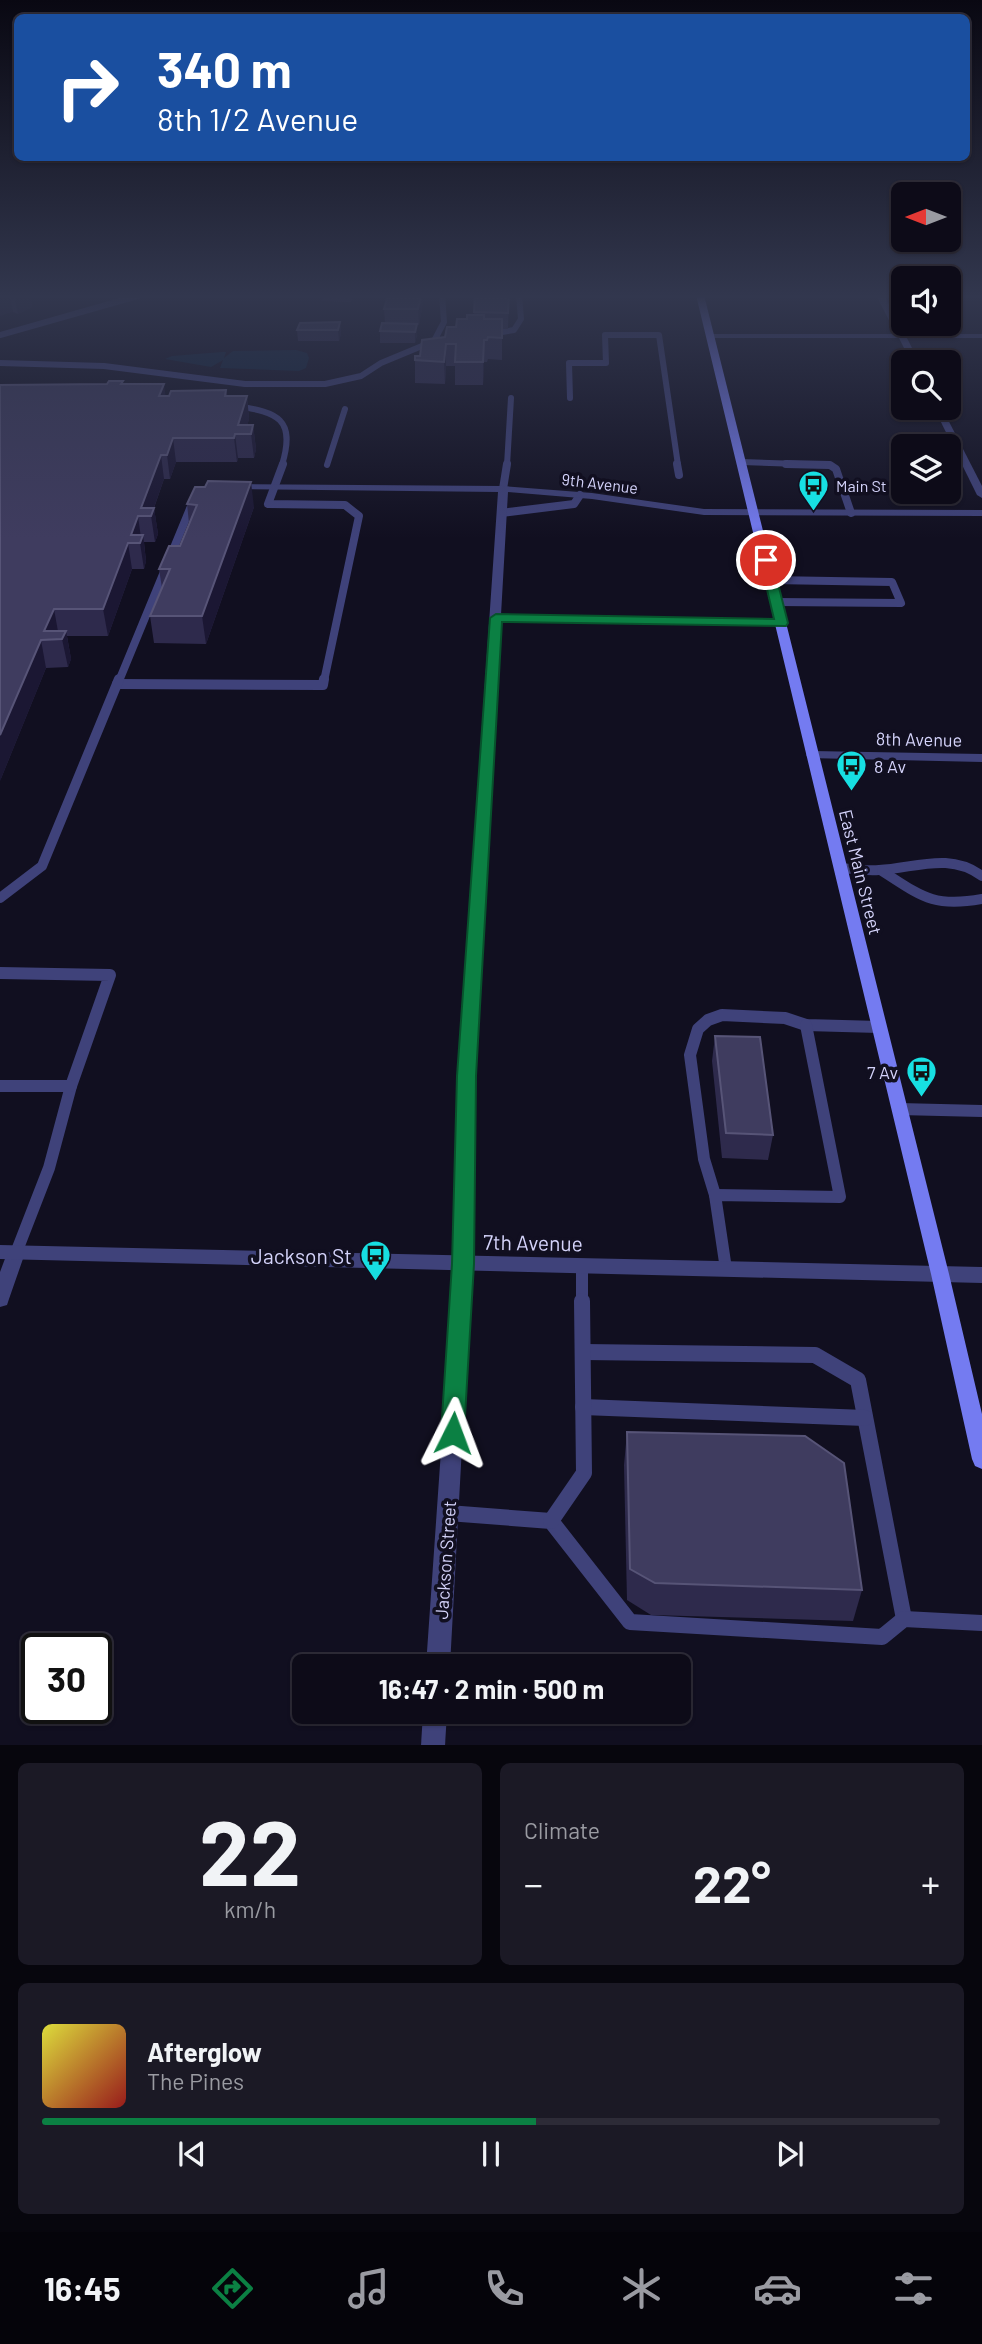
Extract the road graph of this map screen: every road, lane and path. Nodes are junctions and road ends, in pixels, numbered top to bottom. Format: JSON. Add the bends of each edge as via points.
{"nodes":[{"id":1,"x":186,"y":376,"type":"edge"},
{"id":2,"x":359,"y":376,"type":"edge"},
{"id":3,"x":569,"y":376,"type":"edge"},
{"id":4,"x":665,"y":376,"type":"edge"},
{"id":5,"x":722,"y":376,"type":"edge"},
{"id":6,"x":511,"y":398,"type":"dead end"},
{"id":7,"x":570,"y":398,"type":"dead end"},
{"id":8,"x":227,"y":405,"type":"edge"},
{"id":9,"x":345,"y":409,"type":"dead end"},
{"id":10,"x":944,"y":420,"type":"edge"},
{"id":11,"x":742,"y":463,"type":"junction"},
{"id":12,"x":327,"y":466,"type":"dead end"},
{"id":13,"x":679,"y":475,"type":"dead end"},
{"id":14,"x":225,"y":486,"type":"edge"},
{"id":15,"x":274,"y":487,"type":"junction"},
{"id":16,"x":502,"y":489,"type":"junction"},
{"id":17,"x":202,"y":493,"type":"edge"},
{"id":18,"x":580,"y":495,"type":"junction"},
{"id":19,"x":982,"y":495,"type":"edge"},
{"id":20,"x":754,"y":512,"type":"junction"},
{"id":21,"x":501,"y":513,"type":"junction"},
{"id":22,"x":851,"y":513,"type":"junction"},
{"id":23,"x":982,"y":513,"type":"edge"},
{"id":24,"x":771,"y":580,"type":"junction"},
{"id":25,"x":776,"y":602,"type":"junction"},
{"id":26,"x":496,"y":618,"type":"junction"},
{"id":27,"x":782,"y":623,"type":"junction"},
{"id":28,"x":117,"y":684,"type":"junction"},
{"id":29,"x":812,"y":755,"type":"junction"},
{"id":30,"x":982,"y":758,"type":"edge"},
{"id":31,"x":840,"y":868,"type":"junction"},
{"id":32,"x":883,"y":871,"type":"junction"},
{"id":33,"x":982,"y":876,"type":"edge"},
{"id":34,"x":0,"y":898,"type":"edge"},
{"id":35,"x":982,"y":899,"type":"edge"},
{"id":36,"x":0,"y":974,"type":"edge"},
{"id":37,"x":806,"y":1025,"type":"junction"},
{"id":38,"x":879,"y":1027,"type":"junction"},
{"id":39,"x":0,"y":1086,"type":"edge"},
{"id":40,"x":71,"y":1086,"type":"junction"},
{"id":41,"x":899,"y":1109,"type":"junction"},
{"id":42,"x":982,"y":1111,"type":"edge"},
{"id":43,"x":715,"y":1195,"type":"junction"},
{"id":44,"x":8,"y":1252,"type":"edge"},
{"id":45,"x":463,"y":1264,"type":"junction"},
{"id":46,"x":582,"y":1266,"type":"junction"},
{"id":47,"x":726,"y":1269,"type":"junction"},
{"id":48,"x":940,"y":1274,"type":"junction"},
{"id":49,"x":982,"y":1275,"type":"edge"},
{"id":50,"x":0,"y":1299,"type":"edge"},
{"id":51,"x":584,"y":1352,"type":"junction"},
{"id":52,"x":583,"y":1407,"type":"junction"},
{"id":53,"x":866,"y":1418,"type":"junction"},
{"id":54,"x":982,"y":1460,"type":"edge"},
{"id":55,"x":448,"y":1513,"type":"junction"},
{"id":56,"x":551,"y":1521,"type":"junction"},
{"id":57,"x":904,"y":1619,"type":"junction"},
{"id":58,"x":982,"y":1623,"type":"edge"},
{"id":59,"x":439,"y":1654,"type":"edge"},
{"id":60,"x":434,"y":1724,"type":"edge"},
{"id":61,"x":433,"y":1745,"type":"edge"}],
"edges":[{"from":1,"to":2,"type":"lane","via":[[246,384],[326,384]]},
{"from":3,"to":7,"type":"lane"},
{"from":4,"to":13,"type":"lane"},
{"from":5,"to":11,"type":"main road","name":"East Main Street"},
{"from":6,"to":16,"type":"lane"},
{"from":8,"to":15,"type":"lane","via":[[259,408],[279,415],[287,425],[288,450]]},
{"from":9,"to":12,"type":"lane"},
{"from":10,"to":19,"type":"street"},
{"from":11,"to":20,"type":"main road","name":"East Main Street"},
{"from":11,"to":22,"type":"lane","via":[[830,465],[836,469]]},
{"from":14,"to":15,"type":"street","name":"9th Avenue"},
{"from":15,"to":16,"type":"street","name":"9th Avenue"},
{"from":15,"to":28,"type":"lane","via":[[268,504],[345,505],[359,516],[323,684]]},
{"from":16,"to":18,"type":"street","name":"9th Avenue"},
{"from":16,"to":21,"type":"street","name":"Jackson Street"},
{"from":17,"to":28,"type":"lane","via":[[191,501]]},
{"from":18,"to":20,"type":"street","name":"9th Avenue","via":[[704,512]]},
{"from":18,"to":21,"type":"lane","via":[[573,504]]},
{"from":20,"to":22,"type":"street","name":"9th Avenue"},
{"from":20,"to":24,"type":"main road","name":"East Main Street"},
{"from":21,"to":26,"type":"street","name":"Jackson Street"},
{"from":22,"to":23,"type":"street","name":"9th Avenue"},
{"from":24,"to":25,"type":"main road","name":"East Main Street"},
{"from":24,"to":25,"type":"lane","via":[[892,582],[901,603]]},
{"from":25,"to":27,"type":"main road","name":"East Main Street"},
{"from":26,"to":27,"type":"street"},
{"from":26,"to":45,"type":"street","name":"Jackson Street","via":[[466,1076]]},
{"from":27,"to":29,"type":"main road","name":"East Main Street"},
{"from":28,"to":34,"type":"lane","via":[[42,866]]},
{"from":29,"to":30,"type":"street","name":"8th Avenue"},
{"from":29,"to":31,"type":"main road","name":"East Main Street"},
{"from":31,"to":32,"type":"lane"},
{"from":31,"to":38,"type":"main road","name":"East Main Street"},
{"from":32,"to":33,"type":"lane","via":[[954,862],[971,866]]},
{"from":32,"to":35,"type":"lane","via":[[927,900]]},
{"from":36,"to":40,"type":"lane","via":[[110,975]]},
{"from":37,"to":38,"type":"lane"},
{"from":37,"to":43,"type":"lane","via":[[770,1016],[722,1015],[698,1029],[690,1055],[704,1159]]},
{"from":37,"to":43,"type":"lane","via":[[840,1197]]},
{"from":38,"to":41,"type":"main road","name":"East Main Street"},
{"from":39,"to":40,"type":"lane"},
{"from":40,"to":44,"type":"lane","via":[[49,1168]]},
{"from":41,"to":42,"type":"lane"},
{"from":41,"to":48,"type":"main road","name":"East Main Street"},
{"from":43,"to":47,"type":"lane"},
{"from":44,"to":45,"type":"street","name":"7th Avenue"},
{"from":44,"to":50,"type":"street"},
{"from":45,"to":46,"type":"street","name":"7th Avenue"},
{"from":45,"to":55,"type":"street","name":"Jackson Street"},
{"from":46,"to":47,"type":"street","name":"7th Avenue"},
{"from":46,"to":51,"type":"lane"},
{"from":47,"to":48,"type":"street","name":"7th Avenue"},
{"from":48,"to":49,"type":"street","name":"7th Avenue"},
{"from":48,"to":54,"type":"main road","name":"East Main Street"},
{"from":51,"to":52,"type":"lane"},
{"from":51,"to":53,"type":"lane","via":[[815,1355],[858,1380]]},
{"from":52,"to":53,"type":"lane"},
{"from":52,"to":56,"type":"lane","via":[[584,1474]]},
{"from":53,"to":57,"type":"lane"},
{"from":55,"to":56,"type":"lane"},
{"from":55,"to":59,"type":"street","name":"Jackson Street"},
{"from":56,"to":57,"type":"lane","via":[[630,1622],[882,1637]]},
{"from":57,"to":58,"type":"lane"},
{"from":60,"to":61,"type":"street"}]}
